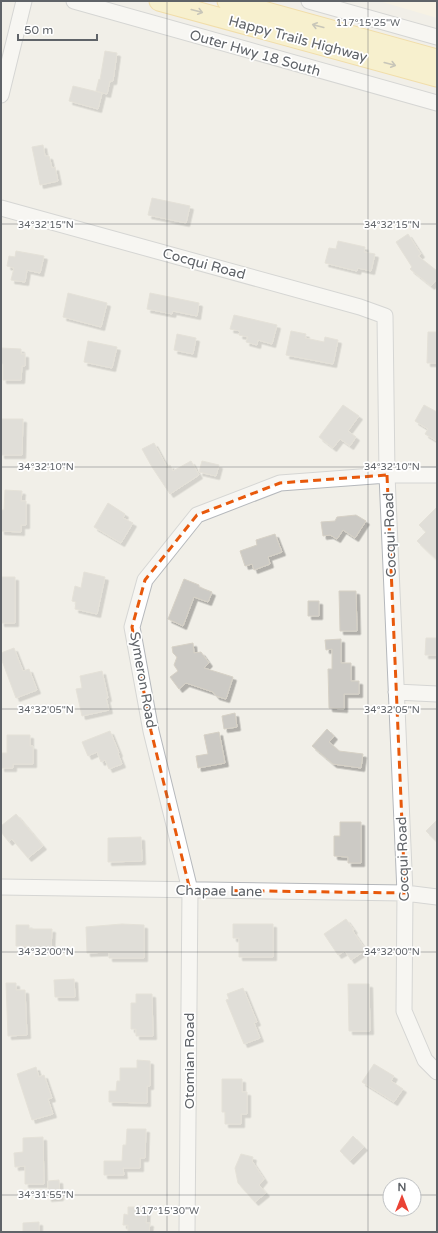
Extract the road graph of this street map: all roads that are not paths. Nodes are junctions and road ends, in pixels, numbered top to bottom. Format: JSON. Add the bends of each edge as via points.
{"nodes":[{"id":1,"x":24,"y":1,"type":"edge"},
{"id":2,"x":74,"y":1,"type":"edge"},
{"id":3,"x":159,"y":1,"type":"edge"},
{"id":4,"x":227,"y":1,"type":"edge"},
{"id":5,"x":309,"y":1,"type":"edge"},
{"id":6,"x":340,"y":5,"type":"edge"},
{"id":7,"x":437,"y":37,"type":"edge"},
{"id":8,"x":437,"y":59,"type":"edge"},
{"id":9,"x":437,"y":77,"type":"edge"},
{"id":10,"x":1,"y":95,"type":"edge"},
{"id":11,"x":437,"y":103,"type":"edge"},
{"id":12,"x":1,"y":208,"type":"edge"},
{"id":13,"x":387,"y":475,"type":"junction"},
{"id":14,"x":437,"y":475,"type":"edge"},
{"id":15,"x":396,"y":692,"type":"junction"},
{"id":16,"x":437,"y":694,"type":"edge"},
{"id":17,"x":1,"y":887,"type":"edge"},
{"id":18,"x":190,"y":890,"type":"junction"},
{"id":19,"x":405,"y":893,"type":"junction"},
{"id":20,"x":437,"y":897,"type":"edge"},
{"id":21,"x":437,"y":1072,"type":"edge"},
{"id":22,"x":188,"y":1232,"type":"edge"}],
"edges":[{"from":1,"to":10,"type":"street"},
{"from":2,"to":11,"type":"street","name":"Outer Hwy 18 South"},
{"from":3,"to":9,"type":"main road","name":"Happy Trails Highway","one_way":true},
{"from":8,"to":4,"type":"main road","name":"Happy Trails Highway","one_way":true},
{"from":5,"to":6,"type":"street"},
{"from":6,"to":7,"type":"street"},
{"from":12,"to":13,"type":"street","name":"Cocqui Road","via":[[385,316]]},
{"from":13,"to":14,"type":"street","name":"Symeron Road"},
{"from":13,"to":15,"type":"street","name":"Cocqui Road"},
{"from":13,"to":18,"type":"street","name":"Symeron Road","via":[[280,483],[197,515],[145,580],[132,627],[151,731]]},
{"from":15,"to":16,"type":"street"},
{"from":15,"to":19,"type":"street","name":"Cocqui Road"},
{"from":17,"to":18,"type":"street","name":"Chapae Lane"},
{"from":18,"to":19,"type":"street","name":"Chapae Lane"},
{"from":18,"to":22,"type":"street","name":"Otomian Road"},
{"from":19,"to":20,"type":"street","name":"Chapae Lane"},
{"from":19,"to":21,"type":"street","name":"Cocqui Road","via":[[404,1011],[425,1060]]}]}
